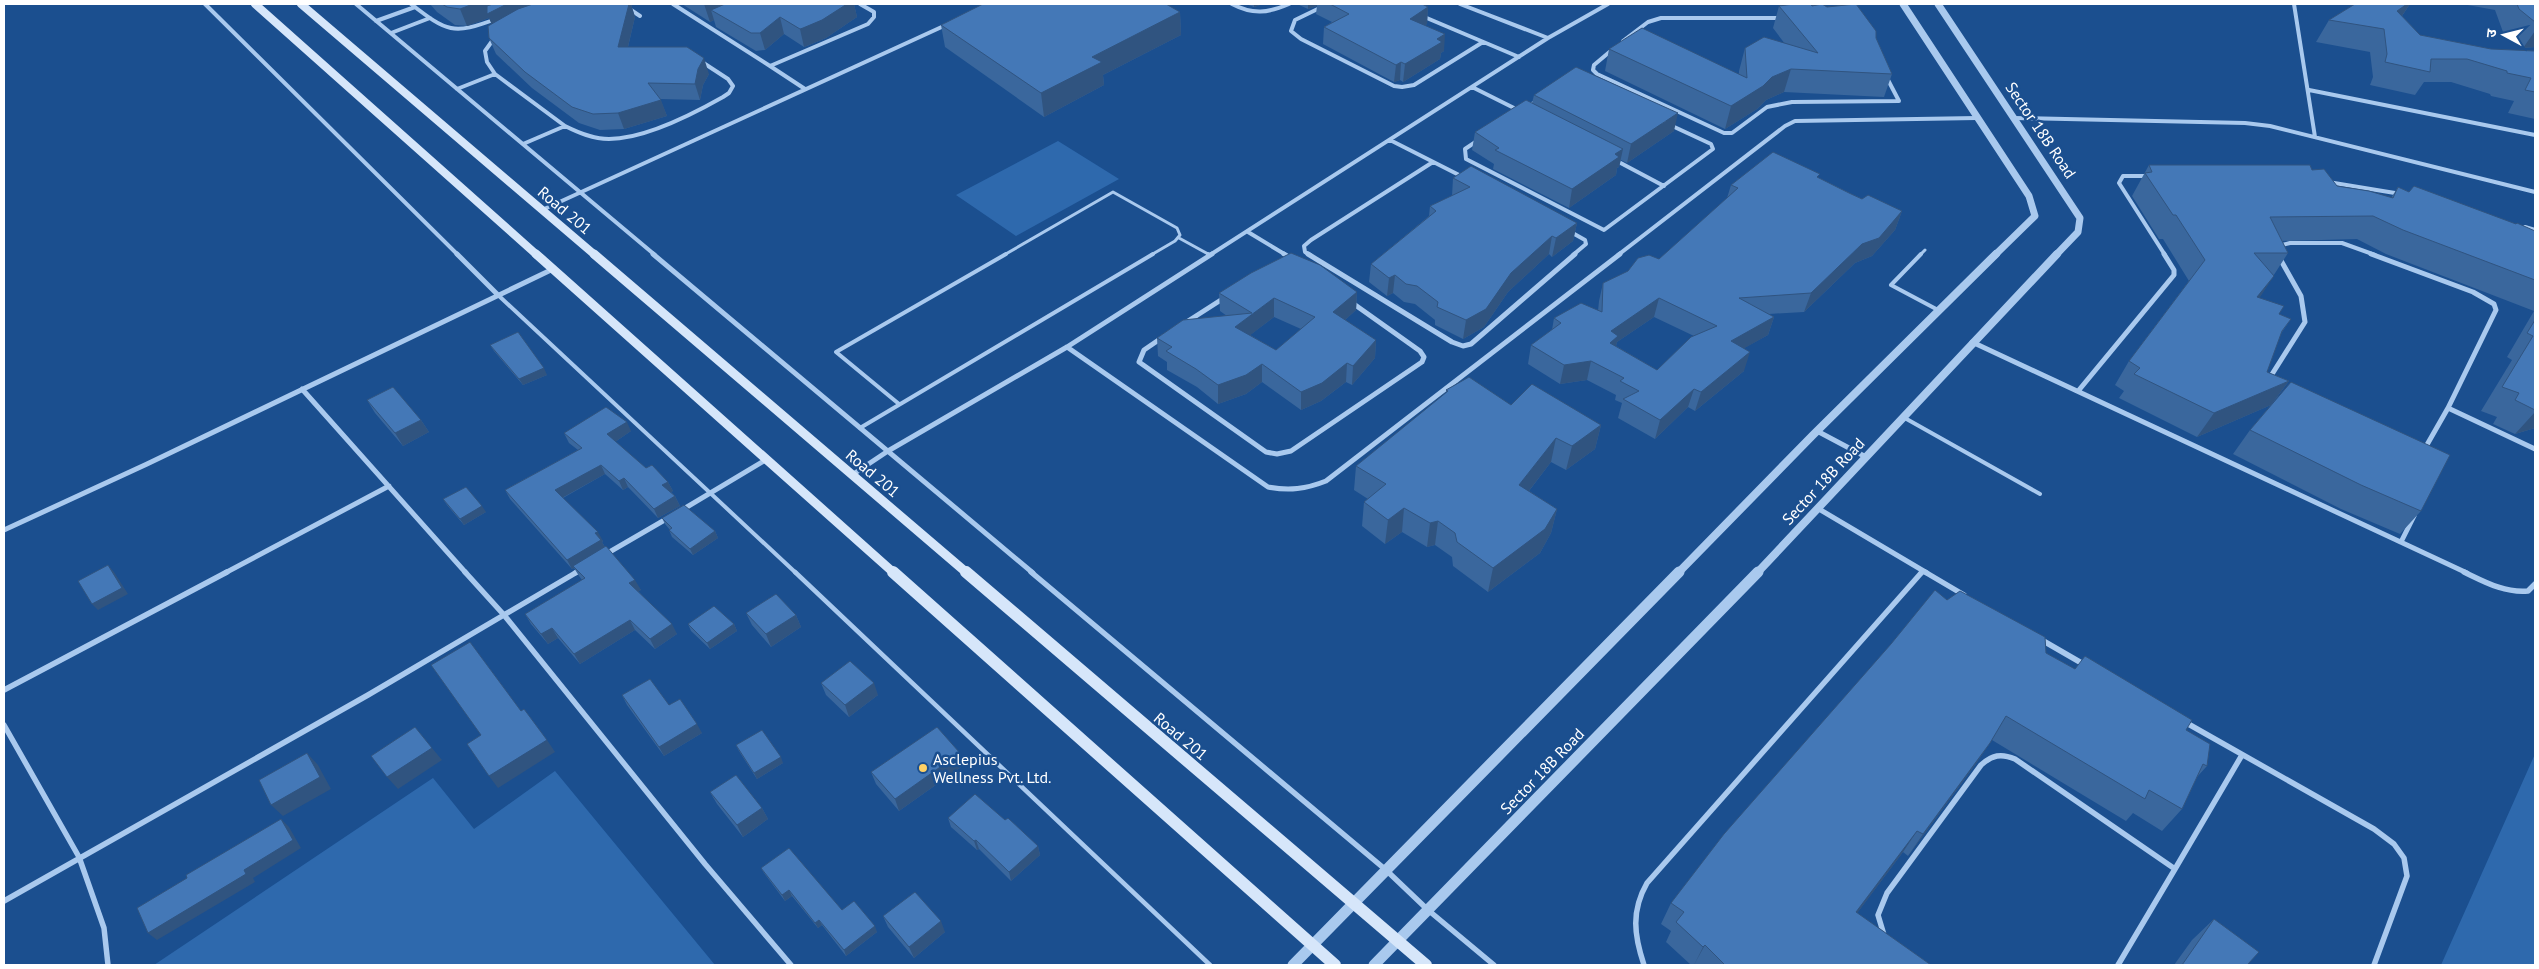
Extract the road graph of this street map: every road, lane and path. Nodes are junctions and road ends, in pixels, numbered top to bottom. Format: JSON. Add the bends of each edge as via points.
{"nodes":[{"id":1,"x":205,"y":4,"type":"edge"},
{"id":2,"x":255,"y":4,"type":"edge"},
{"id":3,"x":301,"y":4,"type":"edge"},
{"id":4,"x":356,"y":4,"type":"edge"},
{"id":5,"x":411,"y":4,"type":"edge"},
{"id":6,"x":622,"y":4,"type":"edge"},
{"id":7,"x":673,"y":4,"type":"edge"},
{"id":8,"x":860,"y":4,"type":"edge"},
{"id":9,"x":1232,"y":4,"type":"edge"},
{"id":10,"x":1289,"y":4,"type":"edge"},
{"id":11,"x":1328,"y":4,"type":"edge"},
{"id":12,"x":1460,"y":4,"type":"edge"},
{"id":13,"x":1608,"y":4,"type":"edge"},
{"id":14,"x":1903,"y":4,"type":"edge"},
{"id":15,"x":1938,"y":4,"type":"edge"},
{"id":16,"x":2294,"y":4,"type":"edge"},
{"id":17,"x":415,"y":7,"type":"junction"},
{"id":18,"x":1421,"y":15,"type":"edge"},
{"id":19,"x":640,"y":16,"type":"dead end"},
{"id":20,"x":501,"y":17,"type":"edge"},
{"id":21,"x":430,"y":18,"type":"junction"},
{"id":22,"x":1786,"y":18,"type":"edge"},
{"id":23,"x":956,"y":20,"type":"edge"},
{"id":24,"x":376,"y":21,"type":"junction"},
{"id":25,"x":718,"y":22,"type":"edge"},
{"id":26,"x":709,"y":26,"type":"junction"},
{"id":27,"x":500,"y":32,"type":"edge"},
{"id":28,"x":391,"y":33,"type":"junction"},
{"id":29,"x":1548,"y":38,"type":"junction"},
{"id":30,"x":1483,"y":42,"type":"junction"},
{"id":31,"x":1519,"y":57,"type":"junction"},
{"id":32,"x":696,"y":58,"type":"edge"},
{"id":33,"x":770,"y":66,"type":"junction"},
{"id":34,"x":495,"y":74,"type":"junction"},
{"id":35,"x":1885,"y":74,"type":"edge"},
{"id":36,"x":1472,"y":87,"type":"junction"},
{"id":37,"x":457,"y":89,"type":"junction"},
{"id":38,"x":805,"y":89,"type":"junction"},
{"id":39,"x":2309,"y":90,"type":"junction"},
{"id":40,"x":1521,"y":112,"type":"junction"},
{"id":41,"x":1529,"y":116,"type":"edge"},
{"id":42,"x":1977,"y":118,"type":"junction"},
{"id":43,"x":2015,"y":118,"type":"junction"},
{"id":44,"x":565,"y":126,"type":"junction"},
{"id":45,"x":2535,"y":135,"type":"edge"},
{"id":46,"x":2315,"y":137,"type":"junction"},
{"id":47,"x":1390,"y":140,"type":"junction"},
{"id":48,"x":523,"y":144,"type":"junction"},
{"id":49,"x":1605,"y":156,"type":"edge"},
{"id":50,"x":1433,"y":162,"type":"junction"},
{"id":51,"x":2155,"y":176,"type":"edge"},
{"id":52,"x":1468,"y":180,"type":"edge"},
{"id":53,"x":2321,"y":181,"type":"edge"},
{"id":54,"x":1664,"y":186,"type":"junction"},
{"id":55,"x":580,"y":192,"type":"junction"},
{"id":56,"x":2535,"y":192,"type":"edge"},
{"id":57,"x":2406,"y":196,"type":"edge"},
{"id":58,"x":542,"y":210,"type":"junction"},
{"id":59,"x":2519,"y":226,"type":"edge"},
{"id":60,"x":1563,"y":228,"type":"edge"},
{"id":61,"x":2535,"y":230,"type":"edge"},
{"id":62,"x":1248,"y":232,"type":"junction"},
{"id":63,"x":1179,"y":238,"type":"junction"},
{"id":64,"x":1924,"y":250,"type":"dead end"},
{"id":65,"x":1211,"y":255,"type":"junction"},
{"id":66,"x":1288,"y":257,"type":"junction"},
{"id":67,"x":1280,"y":262,"type":"edge"},
{"id":68,"x":1296,"y":262,"type":"edge"},
{"id":69,"x":553,"y":268,"type":"junction"},
{"id":70,"x":1233,"y":292,"type":"edge"},
{"id":71,"x":498,"y":295,"type":"junction"},
{"id":72,"x":1343,"y":296,"type":"edge"},
{"id":73,"x":1938,"y":310,"type":"junction"},
{"id":74,"x":1177,"y":328,"type":"edge"},
{"id":75,"x":1169,"y":333,"type":"edge"},
{"id":76,"x":1972,"y":342,"type":"junction"},
{"id":77,"x":1067,"y":348,"type":"junction"},
{"id":78,"x":2265,"y":385,"type":"edge"},
{"id":79,"x":302,"y":389,"type":"junction"},
{"id":80,"x":2079,"y":390,"type":"junction"},
{"id":81,"x":899,"y":404,"type":"junction"},
{"id":82,"x":2448,"y":408,"type":"junction"},
{"id":83,"x":1903,"y":417,"type":"junction"},
{"id":84,"x":860,"y":428,"type":"junction"},
{"id":85,"x":1817,"y":431,"type":"junction"},
{"id":86,"x":2535,"y":449,"type":"edge"},
{"id":87,"x":888,"y":451,"type":"junction"},
{"id":88,"x":2422,"y":454,"type":"edge"},
{"id":89,"x":1866,"y":457,"type":"junction"},
{"id":90,"x":767,"y":459,"type":"junction"},
{"id":91,"x":852,"y":475,"type":"junction"},
{"id":92,"x":389,"y":486,"type":"junction"},
{"id":93,"x":711,"y":492,"type":"junction"},
{"id":94,"x":2040,"y":494,"type":"dead end"},
{"id":95,"x":2419,"y":507,"type":"edge"},
{"id":96,"x":1819,"y":509,"type":"junction"},
{"id":97,"x":4,"y":530,"type":"edge"},
{"id":98,"x":2401,"y":542,"type":"junction"},
{"id":99,"x":604,"y":556,"type":"edge"},
{"id":100,"x":587,"y":566,"type":"edge"},
{"id":101,"x":1923,"y":571,"type":"junction"},
{"id":102,"x":2535,"y":584,"type":"edge"},
{"id":103,"x":1974,"y":601,"type":"edge"},
{"id":104,"x":504,"y":615,"type":"junction"},
{"id":105,"x":2035,"y":636,"type":"edge"},
{"id":106,"x":2095,"y":671,"type":"edge"},
{"id":107,"x":4,"y":690,"type":"edge"},
{"id":108,"x":2173,"y":715,"type":"edge"},
{"id":109,"x":4,"y":725,"type":"edge"},
{"id":110,"x":2242,"y":755,"type":"junction"},
{"id":111,"x":79,"y":857,"type":"junction"},
{"id":112,"x":2175,"y":869,"type":"junction"},
{"id":113,"x":1386,"y":870,"type":"junction"},
{"id":114,"x":4,"y":901,"type":"edge"},
{"id":115,"x":1354,"y":902,"type":"junction"},
{"id":116,"x":1428,"y":910,"type":"junction"},
{"id":117,"x":1888,"y":940,"type":"edge"},
{"id":118,"x":1398,"y":941,"type":"junction"},
{"id":119,"x":1314,"y":945,"type":"junction"},
{"id":120,"x":108,"y":965,"type":"edge"},
{"id":121,"x":791,"y":965,"type":"edge"},
{"id":122,"x":1210,"y":965,"type":"edge"},
{"id":123,"x":1294,"y":965,"type":"edge"},
{"id":124,"x":1335,"y":965,"type":"edge"},
{"id":125,"x":1374,"y":965,"type":"edge"},
{"id":126,"x":1426,"y":965,"type":"edge"},
{"id":127,"x":1494,"y":965,"type":"edge"},
{"id":128,"x":1644,"y":965,"type":"edge"},
{"id":129,"x":2118,"y":965,"type":"edge"},
{"id":130,"x":2374,"y":965,"type":"edge"}],
"edges":[{"from":1,"to":71,"type":"street"},
{"from":2,"to":69,"type":"main road"},
{"from":3,"to":58,"type":"main road","name":"Road 201"},
{"from":4,"to":24,"type":"street"},
{"from":5,"to":17,"type":"street"},
{"from":6,"to":19,"type":"street"},
{"from":7,"to":26,"type":"street"},
{"from":8,"to":33,"type":"street","via":[[874,12],[868,24]]},
{"from":9,"to":10,"type":"street","via":[[1259,14]]},
{"from":11,"to":30,"type":"street","via":[[1295,20],[1291,31],[1394,86],[1414,85]]},
{"from":12,"to":29,"type":"street"},
{"from":13,"to":29,"type":"street"},
{"from":14,"to":42,"type":"street"},
{"from":15,"to":43,"type":"street","name":"Sector 18B Road"},
{"from":16,"to":39,"type":"street"},
{"from":17,"to":21,"type":"street"},
{"from":17,"to":24,"type":"street"},
{"from":18,"to":30,"type":"street"},
{"from":20,"to":21,"type":"street","via":[[458,31],[442,27]]},
{"from":21,"to":28,"type":"street"},
{"from":22,"to":35,"type":"street","via":[[1661,18],[1640,27],[1594,65],[1593,70],[1716,130],[1732,134],[1767,107],[1792,102],[1896,102],[1898,97]]},
{"from":23,"to":38,"type":"street"},
{"from":24,"to":28,"type":"street"},
{"from":25,"to":26,"type":"street"},
{"from":26,"to":33,"type":"street"},
{"from":27,"to":34,"type":"street","via":[[485,51],[487,62]]},
{"from":28,"to":37,"type":"street"},
{"from":29,"to":31,"type":"street"},
{"from":30,"to":31,"type":"street"},
{"from":31,"to":36,"type":"street"},
{"from":32,"to":44,"type":"street","via":[[728,79],[733,86],[729,93],[629,138],[594,138]]},
{"from":33,"to":38,"type":"street"},
{"from":34,"to":37,"type":"street"},
{"from":34,"to":44,"type":"street"},
{"from":36,"to":40,"type":"street"},
{"from":36,"to":47,"type":"street"},
{"from":37,"to":48,"type":"street"},
{"from":38,"to":55,"type":"street"},
{"from":39,"to":45,"type":"street"},
{"from":39,"to":46,"type":"street"},
{"from":40,"to":41,"type":"street"},
{"from":40,"to":54,"type":"street","via":[[1565,82],[1579,81],[1712,144],[1713,149]]},
{"from":40,"to":54,"type":"street","via":[[1465,149],[1466,159],[1604,230]]},
{"from":42,"to":73,"type":"street","via":[[2029,196],[2036,216]]},
{"from":42,"to":77,"type":"street","via":[[1814,119],[1785,126],[1326,481],[1310,488],[1288,491],[1268,486]]},
{"from":43,"to":46,"type":"street","via":[[2245,123]]},
{"from":43,"to":76,"type":"street","name":"Sector 18B Road","via":[[2080,218],[2078,232]]},
{"from":44,"to":48,"type":"street"},
{"from":46,"to":56,"type":"street"},
{"from":47,"to":50,"type":"street"},
{"from":47,"to":62,"type":"street"},
{"from":48,"to":55,"type":"street"},
{"from":49,"to":54,"type":"street"},
{"from":50,"to":52,"type":"street"},
{"from":50,"to":60,"type":"street","via":[[1311,240],[1304,246],[1305,252],[1463,346],[1471,344],[1586,244],[1585,240]]},
{"from":51,"to":80,"type":"street","via":[[2128,175],[2123,176],[2119,183],[2174,270],[2174,275]]},
{"from":53,"to":57,"type":"street"},
{"from":55,"to":58,"type":"street"},
{"from":55,"to":84,"type":"street"},
{"from":58,"to":91,"type":"main road","name":"Road 201"},
{"from":59,"to":61,"type":"street"},
{"from":62,"to":65,"type":"street"},
{"from":62,"to":66,"type":"street"},
{"from":63,"to":65,"type":"lane"},
{"from":63,"to":81,"type":"lane"},
{"from":63,"to":81,"type":"lane","via":[[1177,228],[1113,192],[836,352]]},
{"from":64,"to":73,"type":"lane","via":[[1891,285]]},
{"from":65,"to":77,"type":"street"},
{"from":66,"to":67,"type":"street"},
{"from":66,"to":68,"type":"street"},
{"from":69,"to":71,"type":"street"},
{"from":69,"to":90,"type":"main road"},
{"from":70,"to":74,"type":"street"},
{"from":71,"to":79,"type":"street"},
{"from":71,"to":93,"type":"lane"},
{"from":72,"to":75,"type":"street","via":[[1424,357],[1422,362],[1291,451],[1266,452],[1139,362],[1145,348]]},
{"from":73,"to":85,"type":"street"},
{"from":76,"to":80,"type":"street"},
{"from":76,"to":83,"type":"street","name":"Sector 18B Road"},
{"from":77,"to":87,"type":"street"},
{"from":78,"to":82,"type":"street","via":[[2305,322],[2306,313],[2303,298],[2275,247],[2290,243],[2342,243],[2473,292],[2494,304],[2496,310]]},
{"from":79,"to":92,"type":"street"},
{"from":79,"to":97,"type":"street"},
{"from":80,"to":98,"type":"street"},
{"from":81,"to":84,"type":"lane"},
{"from":82,"to":86,"type":"street"},
{"from":82,"to":88,"type":"street"},
{"from":83,"to":89,"type":"street","name":"Sector 18B Road"},
{"from":83,"to":94,"type":"lane"},
{"from":84,"to":87,"type":"street"},
{"from":85,"to":89,"type":"street"},
{"from":85,"to":113,"type":"street"},
{"from":87,"to":91,"type":"street"},
{"from":87,"to":113,"type":"street"},
{"from":89,"to":96,"type":"street","name":"Sector 18B Road"},
{"from":90,"to":93,"type":"street"},
{"from":90,"to":119,"type":"main road"},
{"from":91,"to":115,"type":"main road","name":"Road 201"},
{"from":92,"to":104,"type":"street"},
{"from":92,"to":107,"type":"street"},
{"from":93,"to":99,"type":"street"},
{"from":93,"to":122,"type":"lane"},
{"from":95,"to":98,"type":"street"},
{"from":96,"to":101,"type":"street"},
{"from":96,"to":116,"type":"street","name":"Sector 18B Road"},
{"from":98,"to":102,"type":"street","via":[[2501,589],[2528,591]]},
{"from":100,"to":104,"type":"street"},
{"from":101,"to":103,"type":"street"},
{"from":101,"to":128,"type":"street","via":[[1647,883],[1636,903],[1634,917]]},
{"from":104,"to":111,"type":"street"},
{"from":104,"to":121,"type":"street"},
{"from":105,"to":106,"type":"street"},
{"from":108,"to":110,"type":"street"},
{"from":109,"to":111,"type":"street"},
{"from":110,"to":112,"type":"street"},
{"from":110,"to":130,"type":"street","via":[[2374,829],[2394,844],[2404,858],[2407,876]]},
{"from":111,"to":114,"type":"street"},
{"from":111,"to":120,"type":"street","via":[[104,928]]},
{"from":112,"to":117,"type":"street","via":[[2016,759],[2004,754],[1992,756],[1887,893],[1878,915]]},
{"from":112,"to":129,"type":"street"},
{"from":113,"to":115,"type":"street"},
{"from":113,"to":116,"type":"street"},
{"from":115,"to":118,"type":"main road","name":"Road 201"},
{"from":115,"to":119,"type":"street"},
{"from":116,"to":118,"type":"street","name":"Sector 18B Road"},
{"from":116,"to":127,"type":"street"},
{"from":118,"to":125,"type":"street","name":"Sector 18B Road"},
{"from":118,"to":126,"type":"main road","name":"Road 201"},
{"from":119,"to":123,"type":"street"},
{"from":119,"to":124,"type":"main road"}]}
